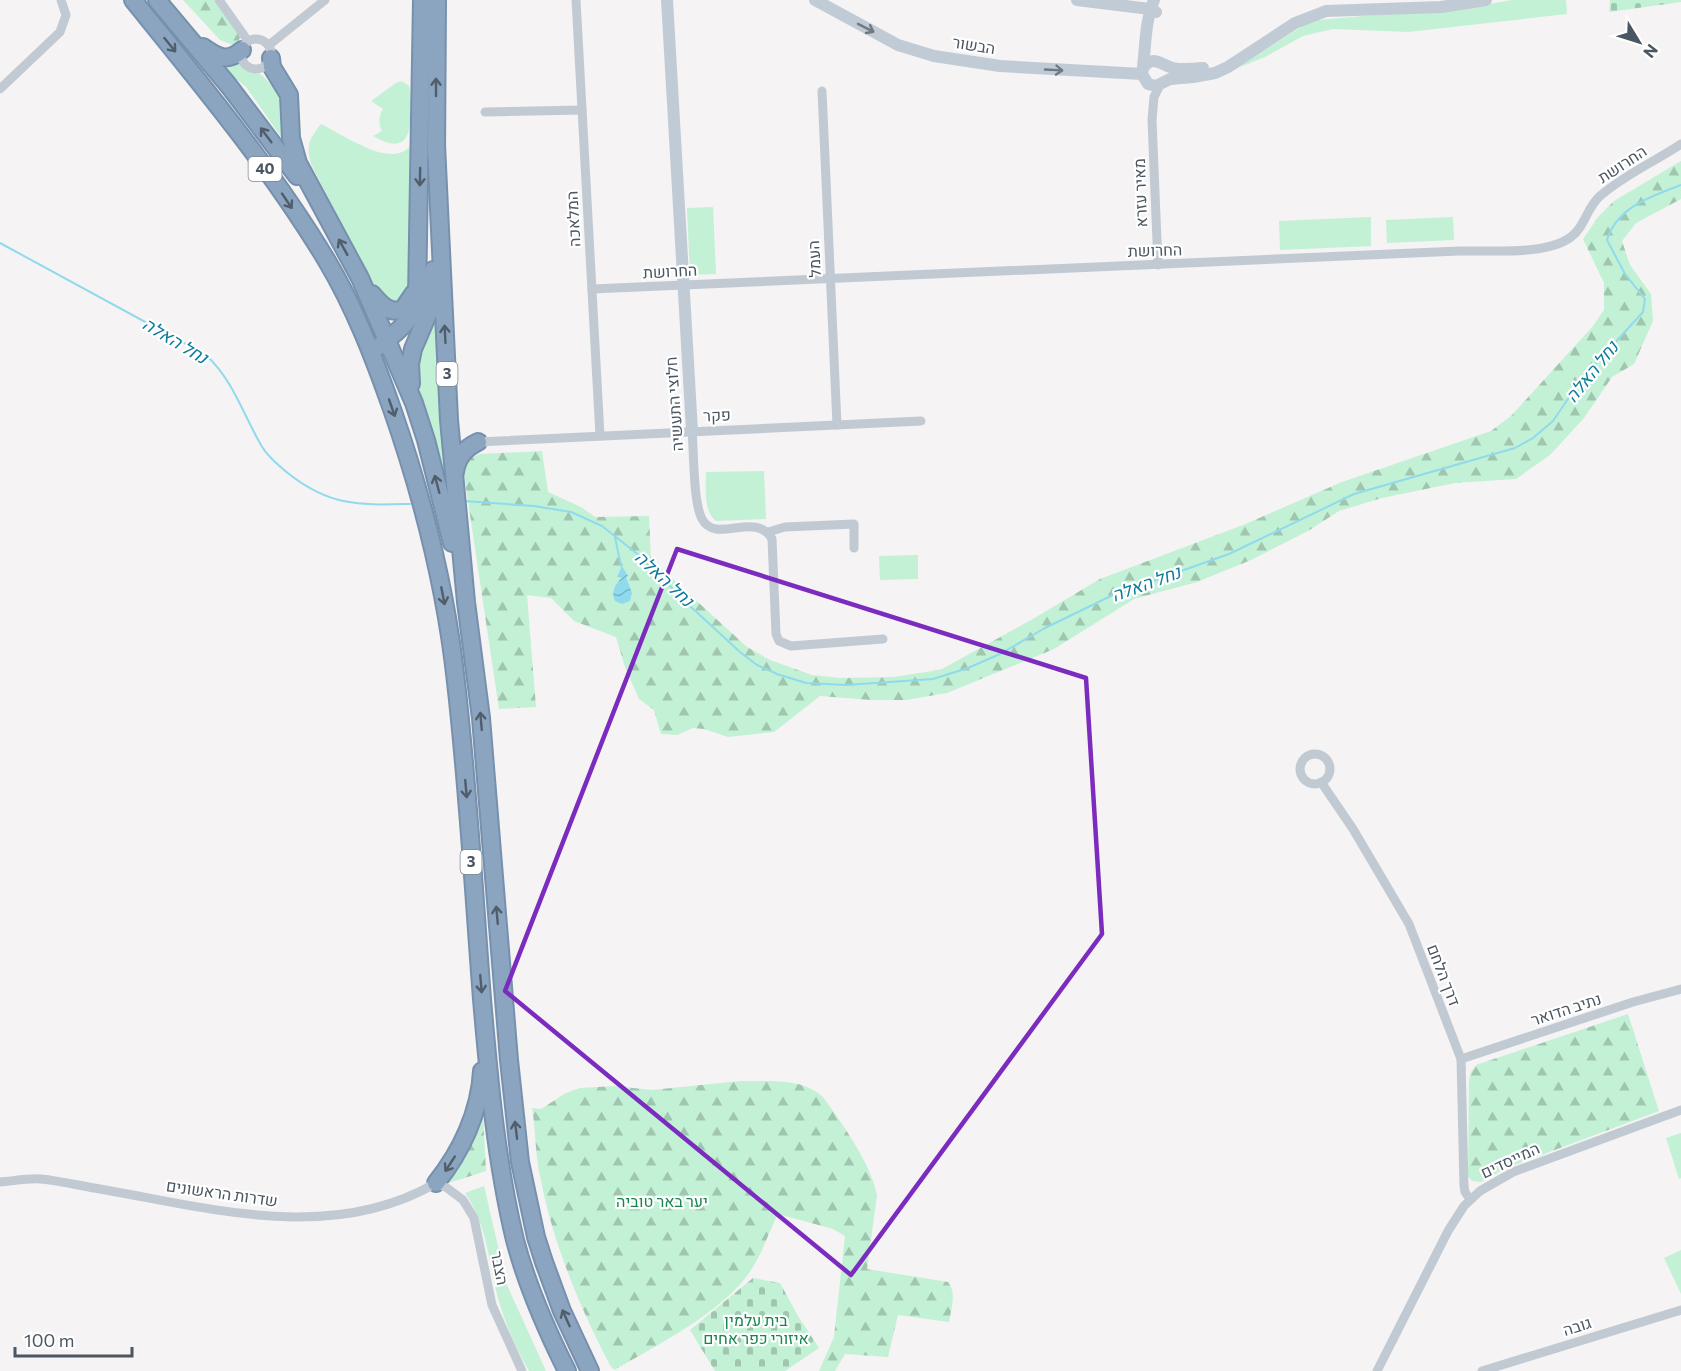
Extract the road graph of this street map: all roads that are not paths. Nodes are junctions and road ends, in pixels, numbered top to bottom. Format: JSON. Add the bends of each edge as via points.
{"nodes":[{"id":1,"x":60,"y":0,"type":"edge"},
{"id":2,"x":133,"y":0,"type":"edge"},
{"id":3,"x":157,"y":0,"type":"edge"},
{"id":4,"x":219,"y":0,"type":"edge"},
{"id":5,"x":325,"y":0,"type":"edge"},
{"id":6,"x":437,"y":0,"type":"edge"},
{"id":7,"x":576,"y":0,"type":"edge"},
{"id":8,"x":667,"y":0,"type":"edge"},
{"id":9,"x":815,"y":0,"type":"edge"},
{"id":10,"x":1077,"y":0,"type":"edge"},
{"id":11,"x":1162,"y":0,"type":"edge"},
{"id":12,"x":1396,"y":0,"type":"edge"},
{"id":13,"x":1486,"y":0,"type":"edge"},
{"id":14,"x":420,"y":3,"type":"edge"},
{"id":15,"x":1440,"y":3,"type":"edge"},
{"id":16,"x":1154,"y":7,"type":"edge"},
{"id":17,"x":181,"y":29,"type":"junction"},
{"id":18,"x":245,"y":46,"type":"junction"},
{"id":19,"x":270,"y":51,"type":"junction"},
{"id":20,"x":1161,"y":62,"type":"junction"},
{"id":21,"x":1143,"y":74,"type":"junction"},
{"id":22,"x":1162,"y":83,"type":"junction"},
{"id":23,"x":0,"y":89,"type":"edge"},
{"id":24,"x":822,"y":91,"type":"dead end"},
{"id":25,"x":582,"y":110,"type":"junction"},
{"id":26,"x":485,"y":112,"type":"dead end"},
{"id":27,"x":1152,"y":120,"type":"junction"},
{"id":28,"x":1681,"y":144,"type":"edge"},
{"id":29,"x":436,"y":145,"type":"junction"},
{"id":30,"x":325,"y":216,"type":"junction"},
{"id":31,"x":1158,"y":265,"type":"junction"},
{"id":32,"x":360,"y":278,"type":"junction"},
{"id":33,"x":418,"y":278,"type":"junction"},
{"id":34,"x":830,"y":278,"type":"junction"},
{"id":35,"x":684,"y":285,"type":"junction"},
{"id":36,"x":592,"y":289,"type":"junction"},
{"id":37,"x":423,"y":324,"type":"junction"},
{"id":38,"x":390,"y":345,"type":"junction"},
{"id":39,"x":372,"y":353,"type":"junction"},
{"id":40,"x":414,"y":403,"type":"junction"},
{"id":41,"x":449,"y":420,"type":"junction"},
{"id":42,"x":921,"y":421,"type":"dead end"},
{"id":43,"x":837,"y":425,"type":"junction"},
{"id":44,"x":692,"y":431,"type":"junction"},
{"id":45,"x":600,"y":436,"type":"junction"},
{"id":46,"x":478,"y":442,"type":"junction"},
{"id":47,"x":455,"y":479,"type":"junction"},
{"id":48,"x":768,"y":532,"type":"junction"},
{"id":49,"x":854,"y":548,"type":"dead end"},
{"id":50,"x":466,"y":602,"type":"junction"},
{"id":51,"x":883,"y":639,"type":"dead end"},
{"id":52,"x":1321,"y":782,"type":"dead end"},
{"id":53,"x":1681,"y":989,"type":"edge"},
{"id":54,"x":485,"y":1028,"type":"junction"},
{"id":55,"x":1461,"y":1059,"type":"junction"},
{"id":56,"x":1681,"y":1110,"type":"edge"},
{"id":57,"x":0,"y":1182,"type":"edge"},
{"id":58,"x":436,"y":1184,"type":"junction"},
{"id":59,"x":1470,"y":1199,"type":"junction"},
{"id":60,"x":1681,"y":1310,"type":"edge"},
{"id":61,"x":522,"y":1371,"type":"edge"},
{"id":62,"x":567,"y":1371,"type":"edge"},
{"id":63,"x":590,"y":1371,"type":"edge"},
{"id":64,"x":1377,"y":1371,"type":"edge"},
{"id":65,"x":1482,"y":1371,"type":"edge"}],
"edges":[{"from":1,"to":23,"type":"street","via":[[66,15],[60,32]]},
{"from":2,"to":39,"type":"highway","number":"40","one_way":true,"via":[[286,199],[330,265]]},
{"from":3,"to":17,"type":"highway","number":"40"},
{"from":4,"to":18,"type":"street"},
{"from":5,"to":19,"type":"street"},
{"from":29,"to":6,"type":"highway","number":"3","one_way":true},
{"from":7,"to":25,"type":"street","name":"המלאכה"},
{"from":8,"to":35,"type":"street","name":"חלוצי התעשיה"},
{"from":9,"to":21,"type":"street","name":"הבשור","one_way":true,"via":[[898,45],[934,56],[1000,66]]},
{"from":10,"to":16,"type":"street"},
{"from":11,"to":16,"type":"street"},
{"from":12,"to":20,"type":"street","via":[[1324,4],[1291,16],[1212,65],[1179,69]]},
{"from":13,"to":15,"type":"street"},
{"from":14,"to":33,"type":"highway","one_way":true},
{"from":15,"to":22,"type":"street","via":[[1326,11],[1295,23],[1215,73]]},
{"from":16,"to":20,"type":"street","via":[[1153,51]]},
{"from":16,"to":21,"type":"street","via":[[1145,32]]},
{"from":17,"to":18,"type":"highway","via":[[218,57],[228,58]]},
{"from":30,"to":17,"type":"highway","number":"40","one_way":true,"via":[[229,86]]},
{"from":18,"to":19,"type":"street","via":[[261,39]]},
{"from":18,"to":19,"type":"street","via":[[243,61],[252,68],[263,68]]},
{"from":19,"to":30,"type":"highway","via":[[272,67],[289,95],[291,138],[298,163]]},
{"from":20,"to":21,"type":"street","via":[[1151,61]]},
{"from":20,"to":22,"type":"street","via":[[1167,70]]},
{"from":21,"to":22,"type":"street","via":[[1152,86]]},
{"from":21,"to":27,"type":"street","name":"מאיר עזרא"},
{"from":22,"to":27,"type":"street","name":"מאיר עזרא","via":[[1154,97]]},
{"from":24,"to":34,"type":"street","name":"העמל"},
{"from":25,"to":26,"type":"street"},
{"from":25,"to":36,"type":"street","name":"המלאכה"},
{"from":27,"to":31,"type":"street","name":"מאיר עזרא"},
{"from":28,"to":31,"type":"street","name":"החרושת","via":[[1598,197],[1571,237],[1544,247]]},
{"from":29,"to":37,"type":"highway","via":[[431,307]]},
{"from":41,"to":29,"type":"highway","number":"3","one_way":true},
{"from":32,"to":30,"type":"highway","number":"40","one_way":true},
{"from":31,"to":34,"type":"street","name":"החרושת"},
{"from":32,"to":33,"type":"highway","via":[[384,307],[395,312],[410,301]]},
{"from":32,"to":38,"type":"highway","number":"40"},
{"from":33,"to":38,"type":"highway","via":[[414,311]]},
{"from":34,"to":35,"type":"street","name":"החרושת"},
{"from":34,"to":43,"type":"street","name":"העמל"},
{"from":35,"to":36,"type":"street","name":"החרושת"},
{"from":35,"to":44,"type":"street","name":"חלוצי התעשיה"},
{"from":36,"to":45,"type":"street","name":"המלאכה"},
{"from":37,"to":38,"type":"highway","via":[[406,342]]},
{"from":37,"to":40,"type":"highway","via":[[410,364]]},
{"from":38,"to":39,"type":"highway"},
{"from":38,"to":40,"type":"highway","number":"40"},
{"from":39,"to":54,"type":"highway","number":"3","one_way":true,"via":[[418,487],[445,605],[460,720]]},
{"from":50,"to":40,"type":"highway","number":"40","one_way":true},
{"from":41,"to":46,"type":"highway","via":[[456,430]]},
{"from":41,"to":47,"type":"highway","number":"3"},
{"from":42,"to":43,"type":"street","name":"פקר"},
{"from":43,"to":44,"type":"street","name":"פקר"},
{"from":44,"to":45,"type":"street","name":"פקר"},
{"from":44,"to":48,"type":"street","name":"חלוצי התעשיה","via":[[698,506],[706,525],[718,529],[757,526]]},
{"from":45,"to":46,"type":"street","name":"פקר"},
{"from":46,"to":47,"type":"highway","via":[[459,458]]},
{"from":47,"to":50,"type":"highway","number":"3"},
{"from":48,"to":49,"type":"street","via":[[785,527],[854,524]]},
{"from":48,"to":51,"type":"street","via":[[773,546],[779,641],[790,646]]},
{"from":63,"to":50,"type":"highway","number":"3","one_way":true,"via":[[544,1262],[520,1162],[479,698]]},
{"from":52,"to":55,"type":"street","name":"דרך הלחם","via":[[1409,924]]},
{"from":53,"to":55,"type":"street","name":"נתיב הדואר"},
{"from":54,"to":58,"type":"highway","one_way":true,"via":[[476,1108],[462,1144]]},
{"from":54,"to":62,"type":"highway","number":"3","via":[[497,1143],[516,1243],[539,1311]]},
{"from":55,"to":59,"type":"street","name":"דרך הלחם","via":[[1464,1186]]},
{"from":56,"to":59,"type":"street","name":"המייסדים","via":[[1513,1172]]},
{"from":57,"to":58,"type":"street","name":"שדרות הראשונים","via":[[41,1179],[297,1218],[363,1212],[416,1195]]},
{"from":58,"to":61,"type":"street","name":"הצבר","via":[[463,1200],[474,1218],[492,1305]]},
{"from":59,"to":64,"type":"street","name":"המייסדים","via":[[1448,1232]]},
{"from":60,"to":65,"type":"street","name":"גובה"}]}
